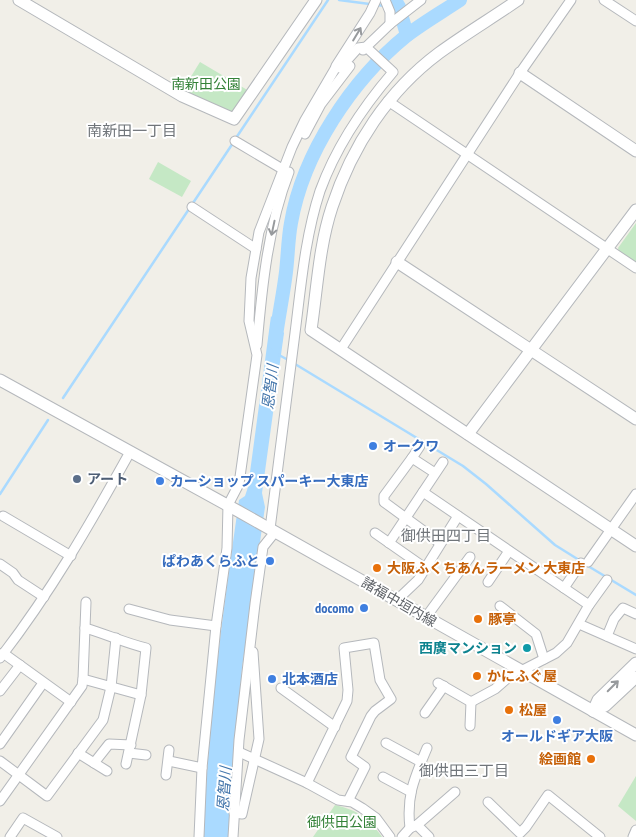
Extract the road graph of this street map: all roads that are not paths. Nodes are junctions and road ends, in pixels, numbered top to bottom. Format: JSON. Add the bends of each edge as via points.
{"nodes":[{"id":1,"x":19,"y":0,"type":"edge"},
{"id":2,"x":316,"y":0,"type":"edge"},
{"id":3,"x":376,"y":0,"type":"edge"},
{"id":4,"x":385,"y":0,"type":"edge"},
{"id":5,"x":518,"y":0,"type":"edge"},
{"id":6,"x":571,"y":0,"type":"edge"},
{"id":7,"x":604,"y":0,"type":"edge"},
{"id":8,"x":415,"y":2,"type":"edge"},
{"id":9,"x":34,"y":3,"type":"edge"},
{"id":10,"x":636,"y":21,"type":"edge"},
{"id":11,"x":390,"y":24,"type":"junction"},
{"id":12,"x":366,"y":47,"type":"junction"},
{"id":13,"x":336,"y":67,"type":"junction"},
{"id":14,"x":520,"y":73,"type":"junction"},
{"id":15,"x":388,"y":101,"type":"junction"},
{"id":16,"x":235,"y":141,"type":"dead end"},
{"id":17,"x":636,"y":151,"type":"edge"},
{"id":18,"x":467,"y":155,"type":"junction"},
{"id":19,"x":284,"y":170,"type":"junction"},
{"id":20,"x":192,"y":207,"type":"dead end"},
{"id":21,"x":636,"y":210,"type":"edge"},
{"id":22,"x":256,"y":249,"type":"junction"},
{"id":23,"x":608,"y":249,"type":"junction"},
{"id":24,"x":397,"y":262,"type":"junction"},
{"id":25,"x":636,"y":268,"type":"edge"},
{"id":26,"x":340,"y":349,"type":"junction"},
{"id":27,"x":532,"y":349,"type":"junction"},
{"id":28,"x":257,"y":355,"type":"junction"},
{"id":29,"x":0,"y":380,"type":"edge"},
{"id":30,"x":636,"y":419,"type":"edge"},
{"id":31,"x":468,"y":434,"type":"junction"},
{"id":32,"x":420,"y":446,"type":"dead end"},
{"id":33,"x":130,"y":452,"type":"junction"},
{"id":34,"x":412,"y":458,"type":"junction"},
{"id":35,"x":443,"y":462,"type":"dead end"},
{"id":36,"x":435,"y":473,"type":"junction"},
{"id":37,"x":423,"y":492,"type":"junction"},
{"id":38,"x":636,"y":494,"type":"edge"},
{"id":39,"x":233,"y":508,"type":"junction"},
{"id":40,"x":3,"y":516,"type":"dead end"},
{"id":41,"x":458,"y":516,"type":"junction"},
{"id":42,"x":406,"y":518,"type":"junction"},
{"id":43,"x":610,"y":528,"type":"junction"},
{"id":44,"x":270,"y":529,"type":"junction"},
{"id":45,"x":375,"y":532,"type":"dead end"},
{"id":46,"x":389,"y":542,"type":"junction"},
{"id":47,"x":440,"y":543,"type":"junction"},
{"id":48,"x":636,"y":546,"type":"edge"},
{"id":49,"x":509,"y":551,"type":"junction"},
{"id":50,"x":71,"y":556,"type":"junction"},
{"id":51,"x":470,"y":557,"type":"dead end"},
{"id":52,"x":0,"y":564,"type":"edge"},
{"id":53,"x":424,"y":568,"type":"junction"},
{"id":54,"x":607,"y":580,"type":"dead end"},
{"id":55,"x":488,"y":582,"type":"dead end"},
{"id":56,"x":564,"y":588,"type":"junction"},
{"id":57,"x":44,"y":597,"type":"junction"},
{"id":58,"x":397,"y":600,"type":"junction"},
{"id":59,"x":86,"y":602,"type":"dead end"},
{"id":60,"x":589,"y":605,"type":"junction"},
{"id":61,"x":500,"y":606,"type":"dead end"},
{"id":62,"x":129,"y":609,"type":"dead end"},
{"id":63,"x":636,"y":614,"type":"edge"},
{"id":64,"x":426,"y":617,"type":"junction"},
{"id":65,"x":578,"y":624,"type":"junction"},
{"id":66,"x":216,"y":626,"type":"junction"},
{"id":67,"x":85,"y":628,"type":"junction"},
{"id":68,"x":607,"y":636,"type":"junction"},
{"id":69,"x":116,"y":638,"type":"junction"},
{"id":70,"x":635,"y":646,"type":"edge"},
{"id":71,"x":249,"y":649,"type":"junction"},
{"id":72,"x":2,"y":655,"type":"edge"},
{"id":73,"x":544,"y":659,"type":"junction"},
{"id":74,"x":636,"y":663,"type":"edge"},
{"id":75,"x":20,"y":665,"type":"junction"},
{"id":76,"x":519,"y":670,"type":"junction"},
{"id":77,"x":636,"y":677,"type":"edge"},
{"id":78,"x":83,"y":679,"type":"junction"},
{"id":79,"x":43,"y":683,"type":"junction"},
{"id":80,"x":111,"y":687,"type":"junction"},
{"id":81,"x":282,"y":688,"type":"dead end"},
{"id":82,"x":0,"y":691,"type":"edge"},
{"id":83,"x":140,"y":695,"type":"junction"},
{"id":84,"x":71,"y":702,"type":"junction"},
{"id":85,"x":471,"y":702,"type":"junction"},
{"id":86,"x":594,"y":711,"type":"junction"},
{"id":87,"x":425,"y":712,"type":"dead end"},
{"id":88,"x":470,"y":726,"type":"dead end"},
{"id":89,"x":334,"y":727,"type":"junction"},
{"id":90,"x":636,"y":735,"type":"edge"},
{"id":91,"x":386,"y":743,"type":"dead end"},
{"id":92,"x":0,"y":744,"type":"edge"},
{"id":93,"x":427,"y":748,"type":"dead end"},
{"id":94,"x":130,"y":749,"type":"junction"},
{"id":95,"x":169,"y":750,"type":"dead end"},
{"id":96,"x":239,"y":752,"type":"junction"},
{"id":97,"x":78,"y":753,"type":"junction"},
{"id":98,"x":146,"y":755,"type":"dead end"},
{"id":99,"x":255,"y":760,"type":"junction"},
{"id":100,"x":169,"y":761,"type":"junction"},
{"id":101,"x":0,"y":762,"type":"edge"},
{"id":102,"x":421,"y":762,"type":"junction"},
{"id":103,"x":94,"y":763,"type":"junction"},
{"id":104,"x":126,"y":764,"type":"dead end"},
{"id":105,"x":202,"y":768,"type":"junction"},
{"id":106,"x":107,"y":771,"type":"dead end"},
{"id":107,"x":18,"y":775,"type":"junction"},
{"id":108,"x":166,"y":775,"type":"dead end"},
{"id":109,"x":384,"y":777,"type":"dead end"},
{"id":110,"x":307,"y":783,"type":"junction"},
{"id":111,"x":411,"y":792,"type":"junction"},
{"id":112,"x":455,"y":792,"type":"dead end"},
{"id":113,"x":0,"y":801,"type":"edge"},
{"id":114,"x":348,"y":801,"type":"junction"},
{"id":115,"x":488,"y":802,"type":"dead end"},
{"id":116,"x":234,"y":813,"type":"junction"},
{"id":117,"x":413,"y":827,"type":"junction"},
{"id":118,"x":636,"y":830,"type":"edge"},
{"id":119,"x":10,"y":837,"type":"edge"},
{"id":120,"x":57,"y":837,"type":"edge"},
{"id":121,"x":198,"y":837,"type":"edge"},
{"id":122,"x":233,"y":837,"type":"edge"},
{"id":123,"x":390,"y":837,"type":"edge"},
{"id":124,"x":402,"y":837,"type":"edge"},
{"id":125,"x":429,"y":837,"type":"edge"},
{"id":126,"x":600,"y":837,"type":"edge"},
{"id":127,"x":633,"y":837,"type":"edge"}],
"edges":[{"from":1,"to":9,"type":"street"},
{"from":2,"to":9,"type":"street","via":[[234,119],[182,96]]},
{"from":13,"to":3,"type":"street","one_way":true},
{"from":4,"to":11,"type":"street"},
{"from":5,"to":15,"type":"street","via":[[439,53]]},
{"from":6,"to":14,"type":"street"},
{"from":7,"to":10,"type":"street"},
{"from":8,"to":11,"type":"street"},
{"from":11,"to":12,"type":"street"},
{"from":12,"to":13,"type":"street","via":[[358,48],[340,68]]},
{"from":12,"to":28,"type":"street","one_way":true,"via":[[321,104],[286,179],[271,233]]},
{"from":12,"to":44,"type":"street","via":[[393,72],[373,95],[341,145],[321,190],[312,222],[300,291]]},
{"from":13,"to":19,"type":"street","via":[[305,120]]},
{"from":14,"to":17,"type":"street"},
{"from":14,"to":18,"type":"street"},
{"from":15,"to":18,"type":"street"},
{"from":15,"to":26,"type":"street","via":[[351,159],[326,232],[311,330]]},
{"from":16,"to":19,"type":"street"},
{"from":18,"to":23,"type":"street"},
{"from":18,"to":24,"type":"street"},
{"from":19,"to":22,"type":"street","via":[[259,232]]},
{"from":20,"to":22,"type":"street"},
{"from":21,"to":23,"type":"street"},
{"from":22,"to":28,"type":"street","via":[[249,321]]},
{"from":23,"to":25,"type":"street"},
{"from":23,"to":27,"type":"street"},
{"from":24,"to":26,"type":"street"},
{"from":24,"to":27,"type":"street"},
{"from":26,"to":31,"type":"street"},
{"from":27,"to":30,"type":"street"},
{"from":27,"to":31,"type":"street"},
{"from":28,"to":39,"type":"street"},
{"from":29,"to":33,"type":"street"},
{"from":31,"to":43,"type":"street"},
{"from":32,"to":34,"type":"street"},
{"from":33,"to":39,"type":"street"},
{"from":33,"to":50,"type":"street"},
{"from":34,"to":36,"type":"street"},
{"from":34,"to":42,"type":"street","via":[[384,496],[384,502]]},
{"from":35,"to":36,"type":"street"},
{"from":36,"to":37,"type":"street"},
{"from":37,"to":41,"type":"street"},
{"from":37,"to":42,"type":"street"},
{"from":38,"to":43,"type":"street"},
{"from":39,"to":44,"type":"street","name":"諸福中垣内線"},
{"from":39,"to":66,"type":"street","via":[[226,530],[227,548]]},
{"from":40,"to":50,"type":"street"},
{"from":41,"to":47,"type":"street"},
{"from":41,"to":49,"type":"street"},
{"from":42,"to":46,"type":"street"},
{"from":42,"to":47,"type":"street"},
{"from":43,"to":48,"type":"street"},
{"from":43,"to":56,"type":"street"},
{"from":44,"to":58,"type":"street","name":"諸福中垣内線"},
{"from":44,"to":71,"type":"street","via":[[263,547]]},
{"from":45,"to":46,"type":"street"},
{"from":46,"to":53,"type":"street"},
{"from":47,"to":53,"type":"street"},
{"from":49,"to":55,"type":"street"},
{"from":49,"to":56,"type":"street"},
{"from":50,"to":57,"type":"street"},
{"from":51,"to":64,"type":"street"},
{"from":52,"to":57,"type":"street"},
{"from":53,"to":58,"type":"street","via":[[418,580]]},
{"from":54,"to":60,"type":"street"},
{"from":56,"to":60,"type":"street"},
{"from":57,"to":72,"type":"street"},
{"from":58,"to":64,"type":"street","name":"諸福中垣内線"},
{"from":59,"to":67,"type":"street"},
{"from":60,"to":65,"type":"street"},
{"from":61,"to":73,"type":"street","via":[[536,634]]},
{"from":62,"to":66,"type":"street","via":[[170,620]]},
{"from":63,"to":68,"type":"street","via":[[624,608],[614,618]]},
{"from":64,"to":76,"type":"street","name":"諸福中垣内線"},
{"from":65,"to":68,"type":"street"},
{"from":65,"to":73,"type":"street","via":[[567,644]]},
{"from":66,"to":105,"type":"street"},
{"from":67,"to":69,"type":"street"},
{"from":67,"to":78,"type":"street"},
{"from":68,"to":70,"type":"street"},
{"from":69,"to":80,"type":"street"},
{"from":69,"to":83,"type":"street","via":[[146,648]]},
{"from":71,"to":96,"type":"street"},
{"from":71,"to":99,"type":"street","via":[[253,651],[259,738]]},
{"from":72,"to":75,"type":"street"},
{"from":73,"to":76,"type":"street"},
{"from":86,"to":74,"type":"street","one_way":true,"via":[[598,700]]},
{"from":75,"to":79,"type":"street"},
{"from":75,"to":82,"type":"street"},
{"from":76,"to":85,"type":"street","via":[[496,689]]},
{"from":76,"to":86,"type":"street","name":"諸福中垣内線"},
{"from":77,"to":86,"type":"street","via":[[605,706]]},
{"from":78,"to":80,"type":"street"},
{"from":78,"to":84,"type":"street"},
{"from":79,"to":84,"type":"street"},
{"from":79,"to":92,"type":"street"},
{"from":80,"to":83,"type":"street"},
{"from":80,"to":97,"type":"street","via":[[103,720]]},
{"from":81,"to":89,"type":"street"},
{"from":83,"to":94,"type":"street"},
{"from":84,"to":107,"type":"street"},
{"from":85,"to":87,"type":"street","via":[[441,685]]},
{"from":85,"to":88,"type":"street"},
{"from":86,"to":90,"type":"street","name":"諸福中垣内線"},
{"from":89,"to":110,"type":"street"},
{"from":89,"to":114,"type":"street","via":[[347,701],[344,648],[374,643],[380,680],[391,698],[375,711],[351,757],[365,767]]},
{"from":91,"to":102,"type":"street"},
{"from":93,"to":102,"type":"street"},
{"from":94,"to":98,"type":"street"},
{"from":94,"to":103,"type":"street","via":[[109,744]]},
{"from":94,"to":104,"type":"street"},
{"from":95,"to":100,"type":"street"},
{"from":96,"to":99,"type":"street"},
{"from":96,"to":116,"type":"street"},
{"from":97,"to":103,"type":"street"},
{"from":97,"to":107,"type":"street","via":[[47,796]]},
{"from":99,"to":110,"type":"street"},
{"from":99,"to":116,"type":"street","via":[[242,814]]},
{"from":100,"to":105,"type":"street"},
{"from":100,"to":108,"type":"street"},
{"from":101,"to":107,"type":"street"},
{"from":102,"to":111,"type":"street"},
{"from":103,"to":106,"type":"street"},
{"from":105,"to":121,"type":"street"},
{"from":107,"to":113,"type":"street"},
{"from":109,"to":111,"type":"street"},
{"from":110,"to":114,"type":"street","via":[[338,800]]},
{"from":111,"to":117,"type":"street","via":[[408,813]]},
{"from":112,"to":117,"type":"street"},
{"from":114,"to":123,"type":"street","via":[[376,818]]},
{"from":115,"to":126,"type":"street","via":[[520,833],[548,795]]},
{"from":116,"to":122,"type":"street"},
{"from":117,"to":124,"type":"street"},
{"from":117,"to":125,"type":"street"},
{"from":118,"to":127,"type":"street"},
{"from":119,"to":120,"type":"street","via":[[23,818]]}]}
